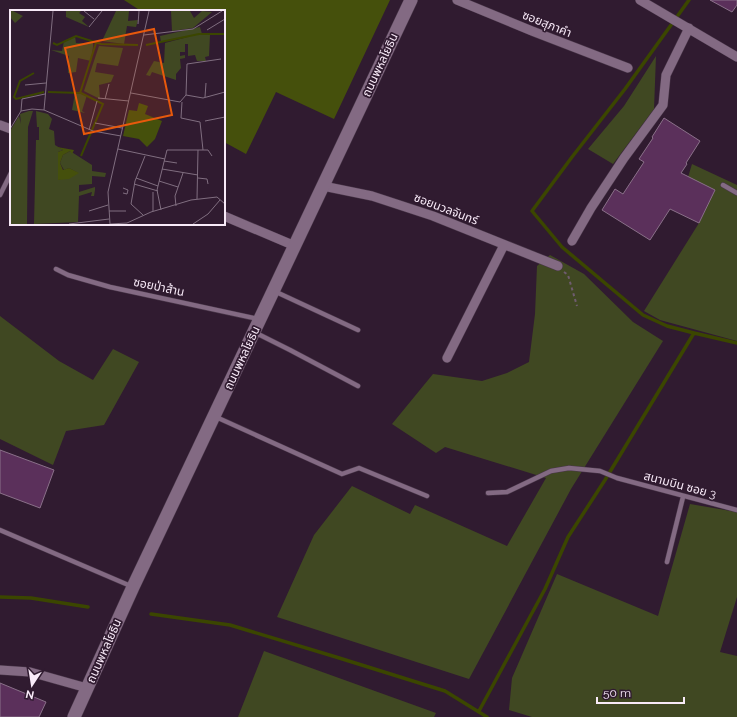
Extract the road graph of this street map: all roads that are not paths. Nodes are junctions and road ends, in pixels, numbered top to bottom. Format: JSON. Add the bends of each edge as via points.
{"nodes":[{"id":1,"x":411,"y":0,"type":"edge"},
{"id":2,"x":457,"y":0,"type":"edge"},
{"id":3,"x":640,"y":0,"type":"edge"},
{"id":4,"x":689,"y":28,"type":"junction"},
{"id":5,"x":737,"y":56,"type":"edge"},
{"id":6,"x":628,"y":68,"type":"dead end"},
{"id":7,"x":0,"y":125,"type":"edge"},
{"id":8,"x":10,"y":129,"type":"edge"},
{"id":9,"x":10,"y":175,"type":"edge"},
{"id":10,"x":723,"y":185,"type":"dead end"},
{"id":11,"x":324,"y":186,"type":"junction"},
{"id":12,"x":737,"y":193,"type":"edge"},
{"id":13,"x":0,"y":195,"type":"edge"},
{"id":14,"x":225,"y":216,"type":"edge"},
{"id":15,"x":572,"y":241,"type":"dead end"},
{"id":16,"x":504,"y":245,"type":"junction"},
{"id":17,"x":296,"y":246,"type":"junction"},
{"id":18,"x":558,"y":266,"type":"road end"},
{"id":19,"x":56,"y":269,"type":"dead end"},
{"id":20,"x":274,"y":291,"type":"junction"},
{"id":21,"x":260,"y":320,"type":"junction"},
{"id":22,"x":358,"y":330,"type":"dead end"},
{"id":23,"x":254,"y":333,"type":"junction"},
{"id":24,"x":447,"y":358,"type":"dead end"},
{"id":25,"x":358,"y":386,"type":"dead end"},
{"id":26,"x":214,"y":417,"type":"junction"},
{"id":27,"x":488,"y":493,"type":"dead end"},
{"id":28,"x":427,"y":496,"type":"dead end"},
{"id":29,"x":683,"y":497,"type":"junction"},
{"id":30,"x":737,"y":510,"type":"edge"},
{"id":31,"x":0,"y":530,"type":"edge"},
{"id":32,"x":667,"y":562,"type":"dead end"},
{"id":33,"x":133,"y":587,"type":"junction"},
{"id":34,"x":0,"y":670,"type":"edge"},
{"id":35,"x":87,"y":688,"type":"junction"},
{"id":36,"x":74,"y":717,"type":"edge"}],
"edges":[{"from":1,"to":11,"type":"main road","name":"ถนนพหลโยธิน"},
{"from":2,"to":6,"type":"street","name":"ซอยสุภาคำ"},
{"from":3,"to":4,"type":"street"},
{"from":4,"to":5,"type":"street"},
{"from":4,"to":15,"type":"street","via":[[666,75],[663,105],[624,158]]},
{"from":7,"to":8,"type":"street"},
{"from":9,"to":13,"type":"lane"},
{"from":10,"to":12,"type":"lane"},
{"from":11,"to":16,"type":"street","name":"ซอยนวลจันทร์","via":[[372,196],[433,216]]},
{"from":11,"to":17,"type":"main road","name":"ถนนพหลโยธิน"},
{"from":14,"to":17,"type":"street"},
{"from":16,"to":18,"type":"street","name":"ซอยนวลจันทร์"},
{"from":16,"to":24,"type":"street"},
{"from":17,"to":20,"type":"main road","name":"ถนนพหลโยธิน"},
{"from":19,"to":21,"type":"lane","name":"ซอยป่าส้าน","via":[[110,287]]},
{"from":20,"to":21,"type":"main road","name":"ถนนพหลโยธิน"},
{"from":20,"to":22,"type":"lane"},
{"from":21,"to":23,"type":"main road","name":"ถนนพหลโยธิน"},
{"from":23,"to":25,"type":"lane"},
{"from":23,"to":26,"type":"main road","name":"ถนนพหลโยธิน"},
{"from":26,"to":28,"type":"lane","via":[[342,474],[359,468]]},
{"from":26,"to":33,"type":"main road","name":"ถนนพหลโยธิน"},
{"from":27,"to":29,"type":"lane","name":"สนามบิน ซอย 3","via":[[507,492],[551,471],[569,468],[603,472]]},
{"from":29,"to":30,"type":"lane","name":"สนามบิน ซอย 3"},
{"from":29,"to":32,"type":"lane"},
{"from":31,"to":33,"type":"lane"},
{"from":33,"to":35,"type":"main road","name":"ถนนพหลโยธิน"},
{"from":34,"to":35,"type":"street","via":[[30,672]]},
{"from":35,"to":36,"type":"main road","name":"ถนนพหลโยธิน"}]}
